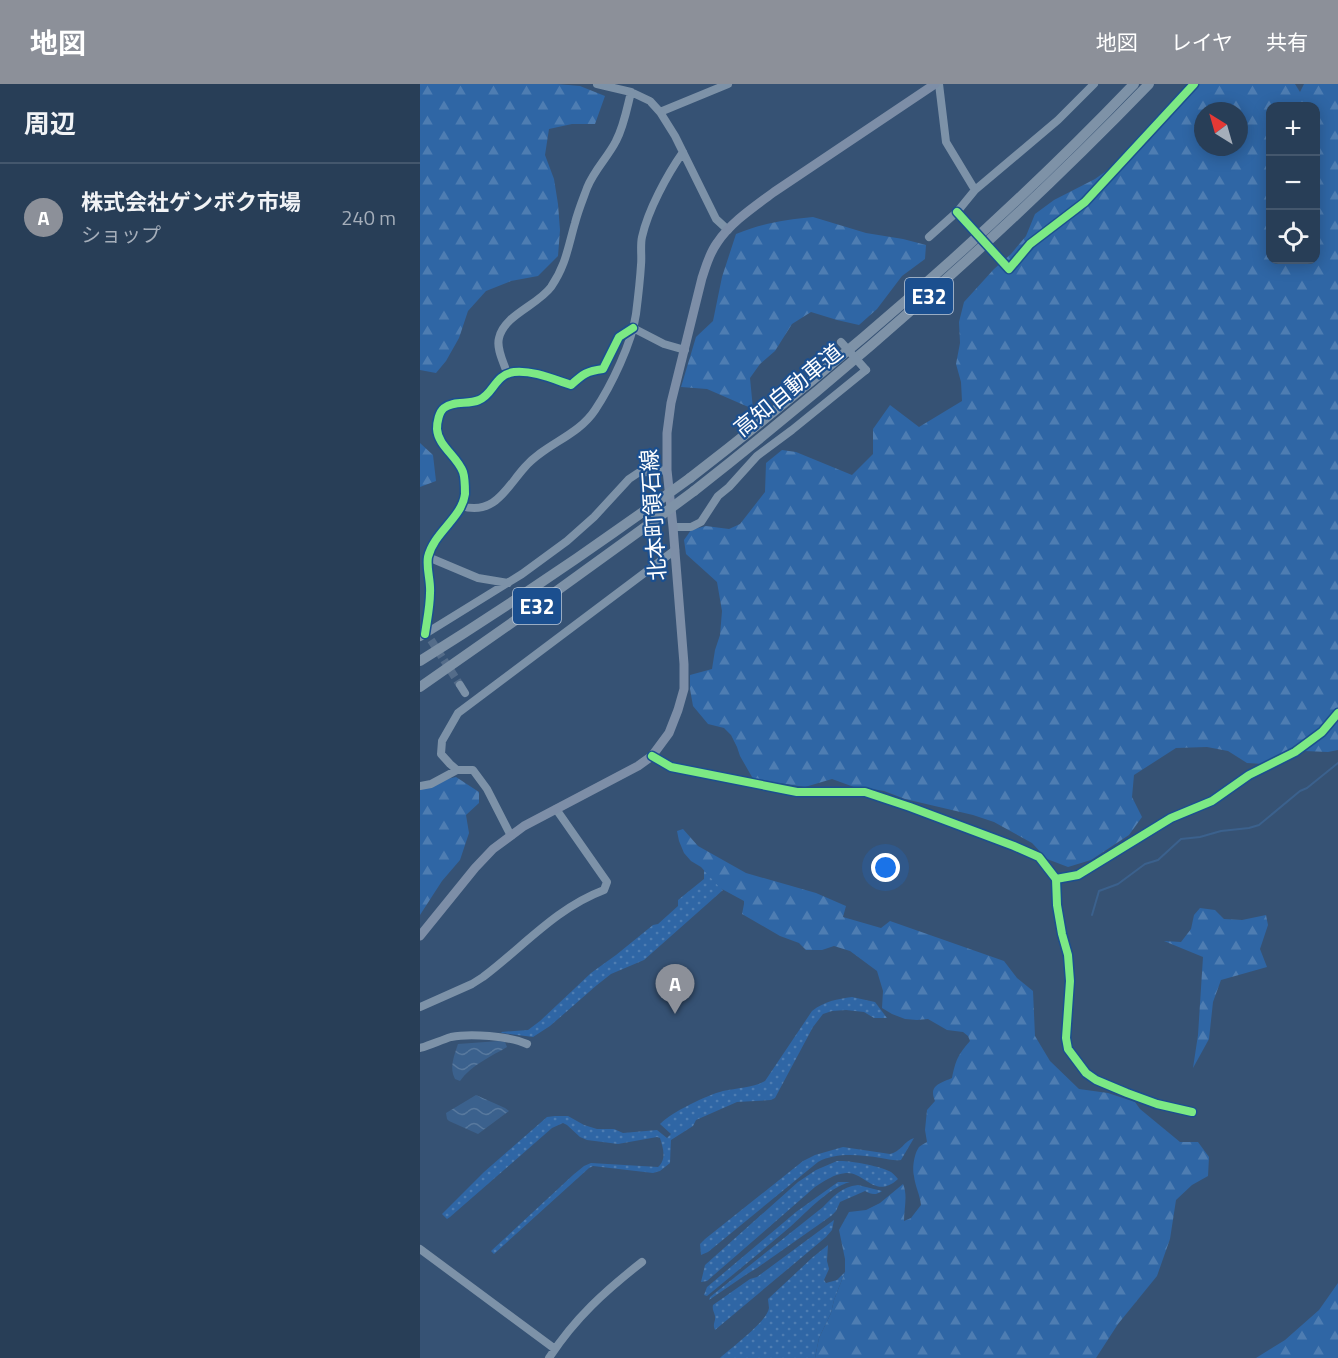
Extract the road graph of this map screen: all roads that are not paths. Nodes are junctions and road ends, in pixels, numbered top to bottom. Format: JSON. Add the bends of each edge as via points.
{"nodes":[{"id":1,"x":597,"y":84,"type":"edge"},
{"id":2,"x":728,"y":84,"type":"edge"},
{"id":3,"x":937,"y":84,"type":"edge"},
{"id":4,"x":1094,"y":84,"type":"edge"},
{"id":5,"x":1134,"y":84,"type":"edge"},
{"id":6,"x":1149,"y":84,"type":"edge"},
{"id":7,"x":1194,"y":84,"type":"edge"},
{"id":8,"x":631,"y":92,"type":"junction"},
{"id":9,"x":660,"y":112,"type":"junction"},
{"id":10,"x":683,"y":152,"type":"junction"},
{"id":11,"x":975,"y":190,"type":"junction"},
{"id":12,"x":728,"y":230,"type":"junction"},
{"id":13,"x":929,"y":237,"type":"dead end"},
{"id":14,"x":1005,"y":266,"type":"dead end"},
{"id":15,"x":633,"y":328,"type":"junction"},
{"id":16,"x":841,"y":342,"type":"dead end"},
{"id":17,"x":685,"y":350,"type":"junction"},
{"id":18,"x":507,"y":374,"type":"junction"},
{"id":19,"x":667,"y":470,"type":"junction"},
{"id":20,"x":461,"y":506,"type":"junction"},
{"id":21,"x":674,"y":527,"type":"junction"},
{"id":22,"x":675,"y":550,"type":"junction"},
{"id":23,"x":428,"y":557,"type":"junction"},
{"id":24,"x":508,"y":583,"type":"junction"},
{"id":25,"x":425,"y":637,"type":"edge"},
{"id":26,"x":420,"y":661,"type":"edge"},
{"id":27,"x":460,"y":684,"type":"tunnel mouth"},
{"id":28,"x":420,"y":687,"type":"edge"},
{"id":29,"x":468,"y":698,"type":"junction"},
{"id":30,"x":1338,"y":713,"type":"edge"},
{"id":31,"x":652,"y":756,"type":"junction"},
{"id":32,"x":457,"y":770,"type":"junction"},
{"id":33,"x":420,"y":786,"type":"edge"},
{"id":34,"x":556,"y":809,"type":"junction"},
{"id":35,"x":511,"y":836,"type":"junction"},
{"id":36,"x":1056,"y":879,"type":"junction"},
{"id":37,"x":420,"y":936,"type":"edge"},
{"id":38,"x":420,"y":1007,"type":"edge"},
{"id":39,"x":527,"y":1044,"type":"dead end"},
{"id":40,"x":420,"y":1048,"type":"edge"},
{"id":41,"x":1192,"y":1112,"type":"dead end"},
{"id":42,"x":420,"y":1249,"type":"edge"},
{"id":43,"x":642,"y":1262,"type":"dead end"},
{"id":44,"x":555,"y":1349,"type":"junction"},
{"id":45,"x":549,"y":1358,"type":"edge"}],
"edges":[{"from":1,"to":8,"type":"street"},
{"from":2,"to":9,"type":"street"},
{"from":3,"to":11,"type":"street","via":[[946,141]]},
{"from":3,"to":12,"type":"main road","name":"北本町領石線","via":[[774,192]]},
{"from":4,"to":11,"type":"street"},
{"from":5,"to":26,"type":"highway","name":"高知自動車道","number":"E32","bridge":true,"via":[[946,265],[764,420],[568,566]]},
{"from":6,"to":28,"type":"highway","name":"高知自動車道","number":"E32","bridge":true,"via":[[952,276],[780,423],[652,522]]},
{"from":7,"to":14,"type":"street","via":[[1085,202],[1030,244],[1009,269]]},
{"from":8,"to":9,"type":"street","via":[[650,101]]},
{"from":8,"to":18,"type":"street","via":[[616,141],[588,185],[559,274],[547,292],[510,320],[499,337]]},
{"from":9,"to":10,"type":"street"},
{"from":10,"to":12,"type":"street","via":[[716,219]]},
{"from":10,"to":15,"type":"street","via":[[672,167],[641,239]]},
{"from":11,"to":13,"type":"street","via":[[960,215]]},
{"from":12,"to":17,"type":"main road","name":"北本町領石線","via":[[708,258]]},
{"from":15,"to":17,"type":"street"},
{"from":15,"to":18,"type":"street","via":[[619,337],[603,369],[590,370],[571,385],[525,372]]},
{"from":15,"to":20,"type":"street","via":[[607,391],[586,423],[527,465],[489,506]]},
{"from":16,"to":21,"type":"street","bridge":true,"via":[[866,370],[757,456],[718,496],[701,522],[691,527]]},
{"from":17,"to":19,"type":"main road","name":"北本町領石線","via":[[671,403]]},
{"from":18,"to":20,"type":"street","via":[[480,400],[453,403],[442,409],[438,418],[439,437],[462,471],[465,495]]},
{"from":19,"to":21,"type":"main road","name":"北本町領石線"},
{"from":19,"to":24,"type":"street","via":[[638,473],[629,479],[567,542]]},
{"from":20,"to":23,"type":"street"},
{"from":21,"to":22,"type":"main road","name":"北本町領石線"},
{"from":22,"to":29,"type":"street"},
{"from":22,"to":31,"type":"main road","name":"北本町領石線","via":[[684,689],[669,733]]},
{"from":23,"to":24,"type":"street","via":[[478,578]]},
{"from":23,"to":25,"type":"street","via":[[430,593]]},
{"from":24,"to":25,"type":"street"},
{"from":27,"to":29,"type":"street"},
{"from":29,"to":32,"type":"street","via":[[442,741],[441,754]]},
{"from":30,"to":36,"type":"street","via":[[1322,732],[1295,752],[1249,775],[1212,801],[1171,818],[1078,875]]},
{"from":31,"to":34,"type":"main road","name":"北本町領石線"},
{"from":31,"to":36,"type":"street","via":[[671,766],[797,792],[865,792],[1039,857]]},
{"from":32,"to":33,"type":"street"},
{"from":32,"to":35,"type":"street","via":[[473,770]]},
{"from":34,"to":35,"type":"main road","name":"北本町領石線"},
{"from":34,"to":38,"type":"street","via":[[607,882],[604,890],[549,921],[472,984]]},
{"from":35,"to":37,"type":"main road","name":"北本町領石線","via":[[493,849]]},
{"from":36,"to":41,"type":"street","via":[[1070,981],[1068,1049],[1096,1080],[1157,1104]]},
{"from":39,"to":40,"type":"street","via":[[500,1037],[458,1036]]},
{"from":42,"to":44,"type":"street"},
{"from":43,"to":44,"type":"street","via":[[589,1308]]},
{"from":44,"to":45,"type":"street"}]}
